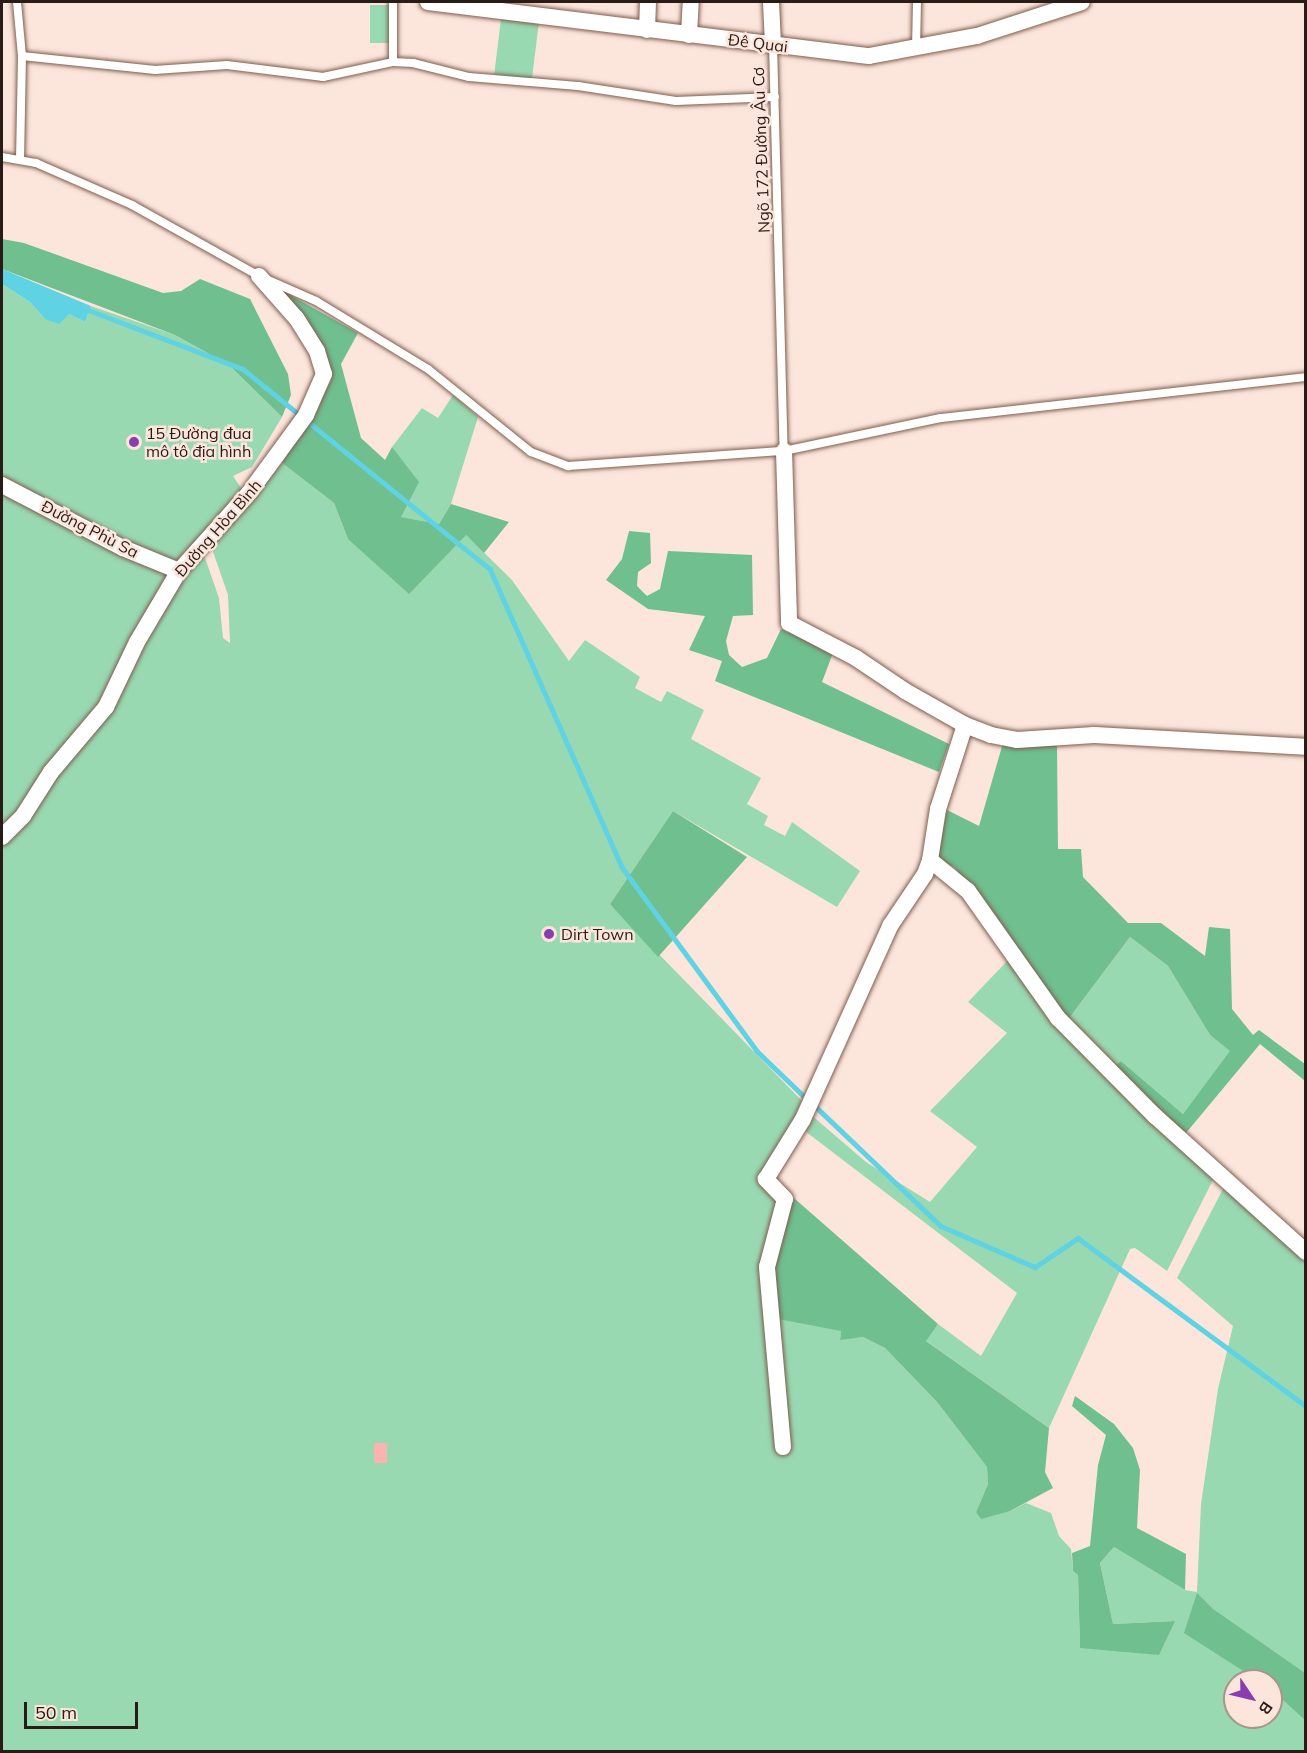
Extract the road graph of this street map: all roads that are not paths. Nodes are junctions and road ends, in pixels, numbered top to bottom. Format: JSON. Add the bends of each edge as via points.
{"nodes":[{"id":1,"x":17,"y":2,"type":"edge"},
{"id":2,"x":393,"y":2,"type":"edge"},
{"id":3,"x":428,"y":2,"type":"edge"},
{"id":4,"x":448,"y":2,"type":"edge"},
{"id":5,"x":648,"y":2,"type":"edge"},
{"id":6,"x":691,"y":2,"type":"edge"},
{"id":7,"x":771,"y":2,"type":"edge"},
{"id":8,"x":917,"y":2,"type":"edge"},
{"id":9,"x":1082,"y":2,"type":"edge"},
{"id":10,"x":511,"y":6,"type":"edge"},
{"id":11,"x":646,"y":30,"type":"junction"},
{"id":12,"x":689,"y":35,"type":"junction"},
{"id":13,"x":773,"y":44,"type":"junction"},
{"id":14,"x":916,"y":49,"type":"junction"},
{"id":15,"x":22,"y":56,"type":"junction"},
{"id":16,"x":393,"y":62,"type":"junction"},
{"id":17,"x":775,"y":97,"type":"junction"},
{"id":18,"x":2,"y":158,"type":"edge"},
{"id":19,"x":20,"y":159,"type":"junction"},
{"id":20,"x":259,"y":276,"type":"junction"},
{"id":21,"x":1305,"y":377,"type":"edge"},
{"id":22,"x":784,"y":451,"type":"junction"},
{"id":23,"x":2,"y":485,"type":"edge"},
{"id":24,"x":179,"y":571,"type":"junction"},
{"id":25,"x":965,"y":725,"type":"junction"},
{"id":26,"x":1305,"y":747,"type":"edge"},
{"id":27,"x":2,"y":837,"type":"edge"},
{"id":28,"x":930,"y":860,"type":"junction"},
{"id":29,"x":1305,"y":1252,"type":"edge"},
{"id":30,"x":783,"y":1447,"type":"dead end"}],
"edges":[{"from":1,"to":15,"type":"lane"},
{"from":2,"to":16,"type":"lane"},
{"from":3,"to":4,"type":"street","name":"Đê Quai"},
{"from":4,"to":10,"type":"street","name":"Đê Quai"},
{"from":5,"to":11,"type":"street"},
{"from":6,"to":12,"type":"street"},
{"from":7,"to":13,"type":"street"},
{"from":8,"to":14,"type":"lane"},
{"from":9,"to":14,"type":"street","name":"Đê Quai","via":[[977,36]]},
{"from":10,"to":11,"type":"street","name":"Đê Quai"},
{"from":11,"to":12,"type":"street","name":"Đê Quai"},
{"from":12,"to":13,"type":"street","name":"Đê Quai"},
{"from":13,"to":14,"type":"street","name":"Đê Quai","via":[[869,56]]},
{"from":13,"to":17,"type":"lane","name":"Ngõ 172 Đường Âu Cơ"},
{"from":15,"to":16,"type":"lane","via":[[155,70],[227,65],[323,77]]},
{"from":15,"to":19,"type":"lane"},
{"from":16,"to":17,"type":"lane","via":[[469,77],[578,86],[676,101]]},
{"from":17,"to":22,"type":"lane","name":"Ngõ 172 Đường Âu Cơ"},
{"from":18,"to":19,"type":"lane"},
{"from":19,"to":20,"type":"lane","via":[[132,205]]},
{"from":20,"to":22,"type":"lane","via":[[363,328],[428,369],[531,452],[568,466]]},
{"from":20,"to":24,"type":"street","name":"Đường Hòa Bình","via":[[296,318],[317,351],[324,374],[306,415],[285,448]]},
{"from":21,"to":22,"type":"lane","via":[[940,418]]},
{"from":22,"to":25,"type":"street","via":[[789,623],[856,658]]},
{"from":23,"to":24,"type":"street","name":"Đường Phù Sa","via":[[123,548]]},
{"from":24,"to":27,"type":"street","name":"Đường Hòa Bình","via":[[137,642],[106,708],[51,772],[23,816]]},
{"from":25,"to":26,"type":"street","via":[[1017,740],[1094,735]]},
{"from":25,"to":28,"type":"street","via":[[938,809]]},
{"from":28,"to":29,"type":"street","via":[[968,891],[1058,1018],[1155,1116]]},
{"from":28,"to":30,"type":"street","via":[[890,926],[803,1119],[766,1179],[785,1199],[767,1267]]}]}
